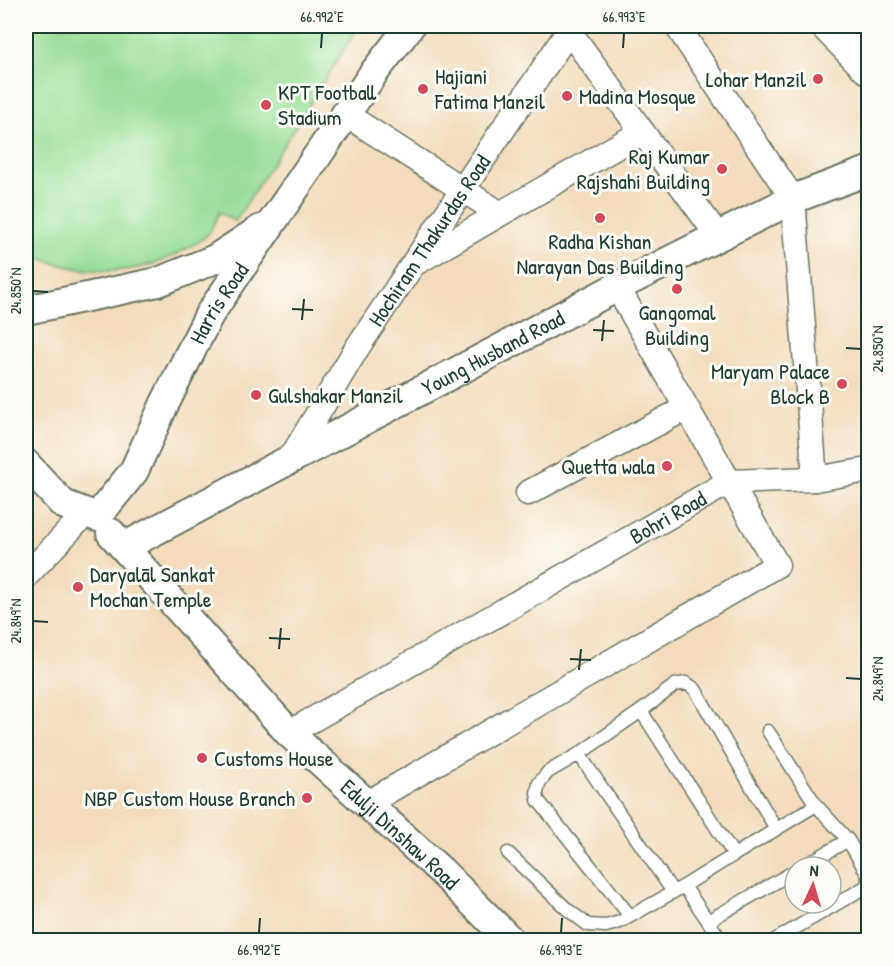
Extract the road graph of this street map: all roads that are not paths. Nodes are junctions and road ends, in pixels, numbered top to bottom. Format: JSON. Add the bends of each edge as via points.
{"nodes":[{"id":1,"x":410,"y":26,"type":"edge"},
{"id":2,"x":677,"y":26,"type":"edge"},
{"id":3,"x":828,"y":26,"type":"edge"},
{"id":4,"x":570,"y":28,"type":"edge"},
{"id":5,"x":868,"y":67,"type":"edge"},
{"id":6,"x":345,"y":114,"type":"junction"},
{"id":7,"x":642,"y":132,"type":"junction"},
{"id":8,"x":868,"y":171,"type":"edge"},
{"id":9,"x":462,"y":189,"type":"junction"},
{"id":10,"x":793,"y":198,"type":"junction"},
{"id":11,"x":500,"y":213,"type":"junction"},
{"id":12,"x":270,"y":224,"type":"junction"},
{"id":13,"x":718,"y":236,"type":"junction"},
{"id":14,"x":412,"y":265,"type":"junction"},
{"id":15,"x":617,"y":287,"type":"junction"},
{"id":16,"x":26,"y":310,"type":"edge"},
{"id":17,"x":686,"y":408,"type":"junction"},
{"id":18,"x":290,"y":460,"type":"junction"},
{"id":19,"x":26,"y":465,"type":"edge"},
{"id":20,"x":868,"y":470,"type":"edge"},
{"id":21,"x":815,"y":479,"type":"junction"},
{"id":22,"x":729,"y":482,"type":"junction"},
{"id":23,"x":528,"y":493,"type":"dead end"},
{"id":24,"x":92,"y":515,"type":"junction"},
{"id":25,"x":124,"y":547,"type":"junction"},
{"id":26,"x":26,"y":576,"type":"edge"},
{"id":27,"x":641,"y":711,"type":"junction"},
{"id":28,"x":768,"y":731,"type":"dead end"},
{"id":29,"x":289,"y":733,"type":"junction"},
{"id":30,"x":579,"y":754,"type":"junction"},
{"id":31,"x":366,"y":804,"type":"junction"},
{"id":32,"x":816,"y":805,"type":"junction"},
{"id":33,"x":776,"y":830,"type":"junction"},
{"id":34,"x":848,"y":840,"type":"junction"},
{"id":35,"x":508,"y":853,"type":"dead end"},
{"id":36,"x":734,"y":855,"type":"junction"},
{"id":37,"x":822,"y":855,"type":"edge"},
{"id":38,"x":868,"y":875,"type":"edge"},
{"id":39,"x":783,"y":878,"type":"edge"},
{"id":40,"x":868,"y":879,"type":"edge"},
{"id":41,"x":679,"y":889,"type":"junction"},
{"id":42,"x":630,"y":916,"type":"junction"},
{"id":43,"x":708,"y":921,"type":"junction"},
{"id":44,"x":510,"y":940,"type":"edge"},
{"id":45,"x":721,"y":940,"type":"edge"},
{"id":46,"x":775,"y":940,"type":"edge"}],
"edges":[{"from":1,"to":6,"type":"street","name":"Harris Road"},
{"from":2,"to":10,"type":"street"},
{"from":3,"to":5,"type":"main road"},
{"from":4,"to":7,"type":"street"},
{"from":4,"to":9,"type":"street","name":"Hochiram Thakurdas Road"},
{"from":6,"to":9,"type":"street"},
{"from":6,"to":12,"type":"street","name":"Harris Road"},
{"from":7,"to":11,"type":"street"},
{"from":7,"to":13,"type":"street"},
{"from":8,"to":10,"type":"street","name":"Young Husband Road"},
{"from":9,"to":11,"type":"street"},
{"from":9,"to":14,"type":"street","name":"Hochiram Thakurdas Road"},
{"from":10,"to":13,"type":"street","name":"Young Husband Road"},
{"from":10,"to":21,"type":"street"},
{"from":11,"to":14,"type":"street"},
{"from":12,"to":16,"type":"street","via":[[215,259],[158,282]]},
{"from":12,"to":24,"type":"street","name":"Harris Road","via":[[209,315],[135,471]]},
{"from":13,"to":15,"type":"street","name":"Young Husband Road"},
{"from":14,"to":18,"type":"street","name":"Hochiram Thakurdas Road"},
{"from":15,"to":17,"type":"street"},
{"from":15,"to":18,"type":"street","name":"Young Husband Road"},
{"from":17,"to":22,"type":"street"},
{"from":17,"to":23,"type":"street"},
{"from":18,"to":25,"type":"street","name":"Young Husband Road"},
{"from":19,"to":24,"type":"street","via":[[63,504]]},
{"from":20,"to":21,"type":"street","name":"Bohri Road"},
{"from":21,"to":22,"type":"street","name":"Bohri Road"},
{"from":22,"to":29,"type":"street","name":"Bohri Road"},
{"from":22,"to":31,"type":"street","via":[[777,565]]},
{"from":24,"to":25,"type":"street","name":"Edulji Dinshaw Road"},
{"from":24,"to":26,"type":"street"},
{"from":25,"to":29,"type":"street","name":"Edulji Dinshaw Road"},
{"from":27,"to":30,"type":"lane"},
{"from":27,"to":33,"type":"lane","via":[[675,686],[686,683],[695,689]]},
{"from":27,"to":36,"type":"lane"},
{"from":28,"to":32,"type":"lane"},
{"from":29,"to":31,"type":"street","name":"Edulji Dinshaw Road"},
{"from":30,"to":41,"type":"lane"},
{"from":30,"to":42,"type":"lane","via":[[548,772],[539,783],[538,800]]},
{"from":31,"to":44,"type":"street","name":"Edulji Dinshaw Road"},
{"from":32,"to":33,"type":"lane"},
{"from":32,"to":34,"type":"lane"},
{"from":33,"to":36,"type":"lane"},
{"from":34,"to":37,"type":"lane"},
{"from":34,"to":38,"type":"lane"},
{"from":35,"to":42,"type":"lane","via":[[588,925],[606,926]]},
{"from":36,"to":41,"type":"lane"},
{"from":39,"to":43,"type":"lane"},
{"from":40,"to":46,"type":"lane","via":[[867,886]]},
{"from":41,"to":42,"type":"lane"},
{"from":41,"to":43,"type":"lane"},
{"from":43,"to":45,"type":"lane"}]}
